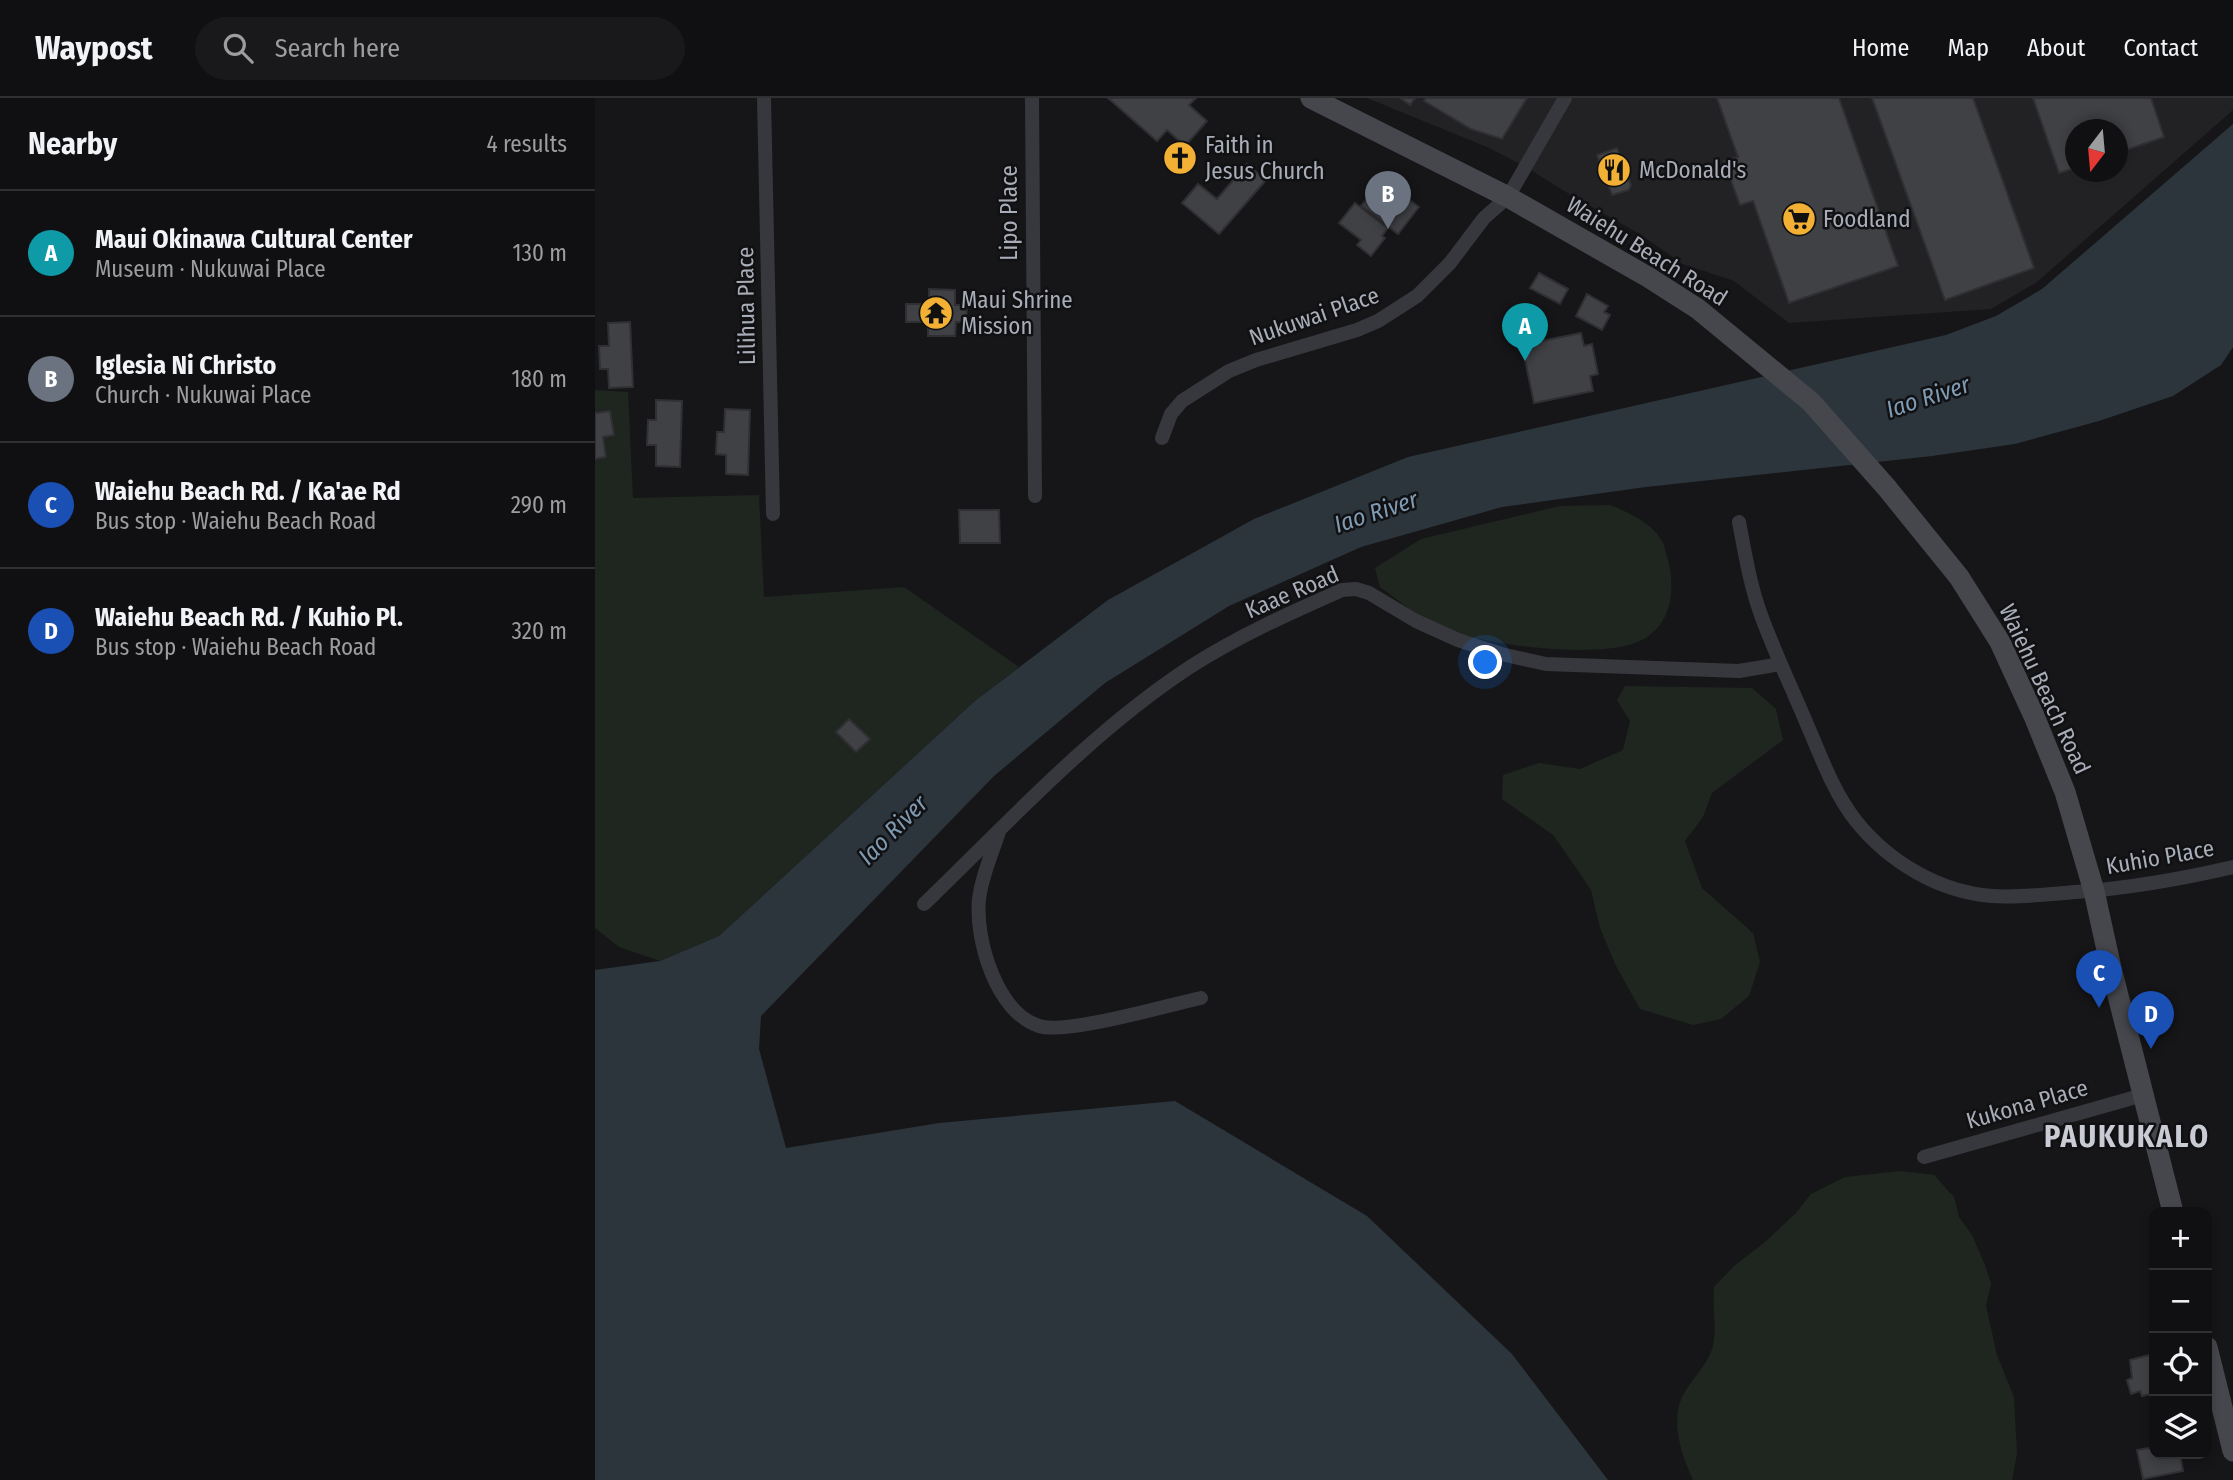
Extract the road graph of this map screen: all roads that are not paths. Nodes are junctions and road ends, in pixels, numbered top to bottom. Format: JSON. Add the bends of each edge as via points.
{"nodes":[{"id":1,"x":764,"y":98,"type":"edge"},
{"id":2,"x":1032,"y":98,"type":"edge"},
{"id":3,"x":1311,"y":98,"type":"edge"},
{"id":4,"x":1565,"y":98,"type":"edge"},
{"id":5,"x":1508,"y":197,"type":"junction"},
{"id":6,"x":1162,"y":438,"type":"dead end"},
{"id":7,"x":1035,"y":496,"type":"dead end"},
{"id":8,"x":773,"y":514,"type":"dead end"},
{"id":9,"x":1739,"y":522,"type":"dead end"},
{"id":10,"x":1781,"y":664,"type":"junction"},
{"id":11,"x":999,"y":831,"type":"junction"},
{"id":12,"x":2233,"y":867,"type":"edge"},
{"id":13,"x":2094,"y":891,"type":"junction"},
{"id":14,"x":923,"y":904,"type":"dead end"},
{"id":15,"x":1201,"y":998,"type":"dead end"},
{"id":16,"x":2143,"y":1096,"type":"junction"},
{"id":17,"x":1924,"y":1157,"type":"dead end"},
{"id":18,"x":2171,"y":1207,"type":"edge"},
{"id":19,"x":2212,"y":1367,"type":"edge"},
{"id":20,"x":2233,"y":1451,"type":"edge"}],
"edges":[{"from":1,"to":8,"type":"street","name":"Lilihua Place"},
{"from":2,"to":7,"type":"street","name":"Lipo Place"},
{"from":3,"to":5,"type":"street","name":"Waiehu Beach Road"},
{"from":4,"to":5,"type":"street","name":"Nukuwai Place"},
{"from":5,"to":6,"type":"street","name":"Nukuwai Place","via":[[1484,218],[1434,280],[1399,310],[1357,330],[1229,371],[1182,401]]},
{"from":5,"to":13,"type":"street","name":"Waiehu Beach Road","via":[[1698,309],[1811,402],[1887,488],[1959,577],[2000,642],[2066,792]]},
{"from":9,"to":10,"type":"street","via":[[1752,585]]},
{"from":10,"to":11,"type":"street","name":"Kaae Road","via":[[1739,671],[1546,664],[1458,640],[1369,593],[1342,590],[1264,625],[1191,667],[1122,717]]},
{"from":10,"to":13,"type":"street","via":[[1842,802],[1895,859],[1924,877],[1977,894],[2011,897]]},
{"from":11,"to":14,"type":"street","name":"Kaae Road"},
{"from":11,"to":15,"type":"street","name":"Kaae Road","via":[[982,883],[980,934],[989,967],[1018,1014],[1040,1027],[1069,1028]]},
{"from":12,"to":13,"type":"street","name":"Kuhio Place"},
{"from":13,"to":16,"type":"street","name":"Waiehu Beach Road"},
{"from":16,"to":17,"type":"street","name":"Kukona Place"},
{"from":16,"to":18,"type":"street","name":"Waiehu Beach Road"},
{"from":19,"to":20,"type":"street"}]}
